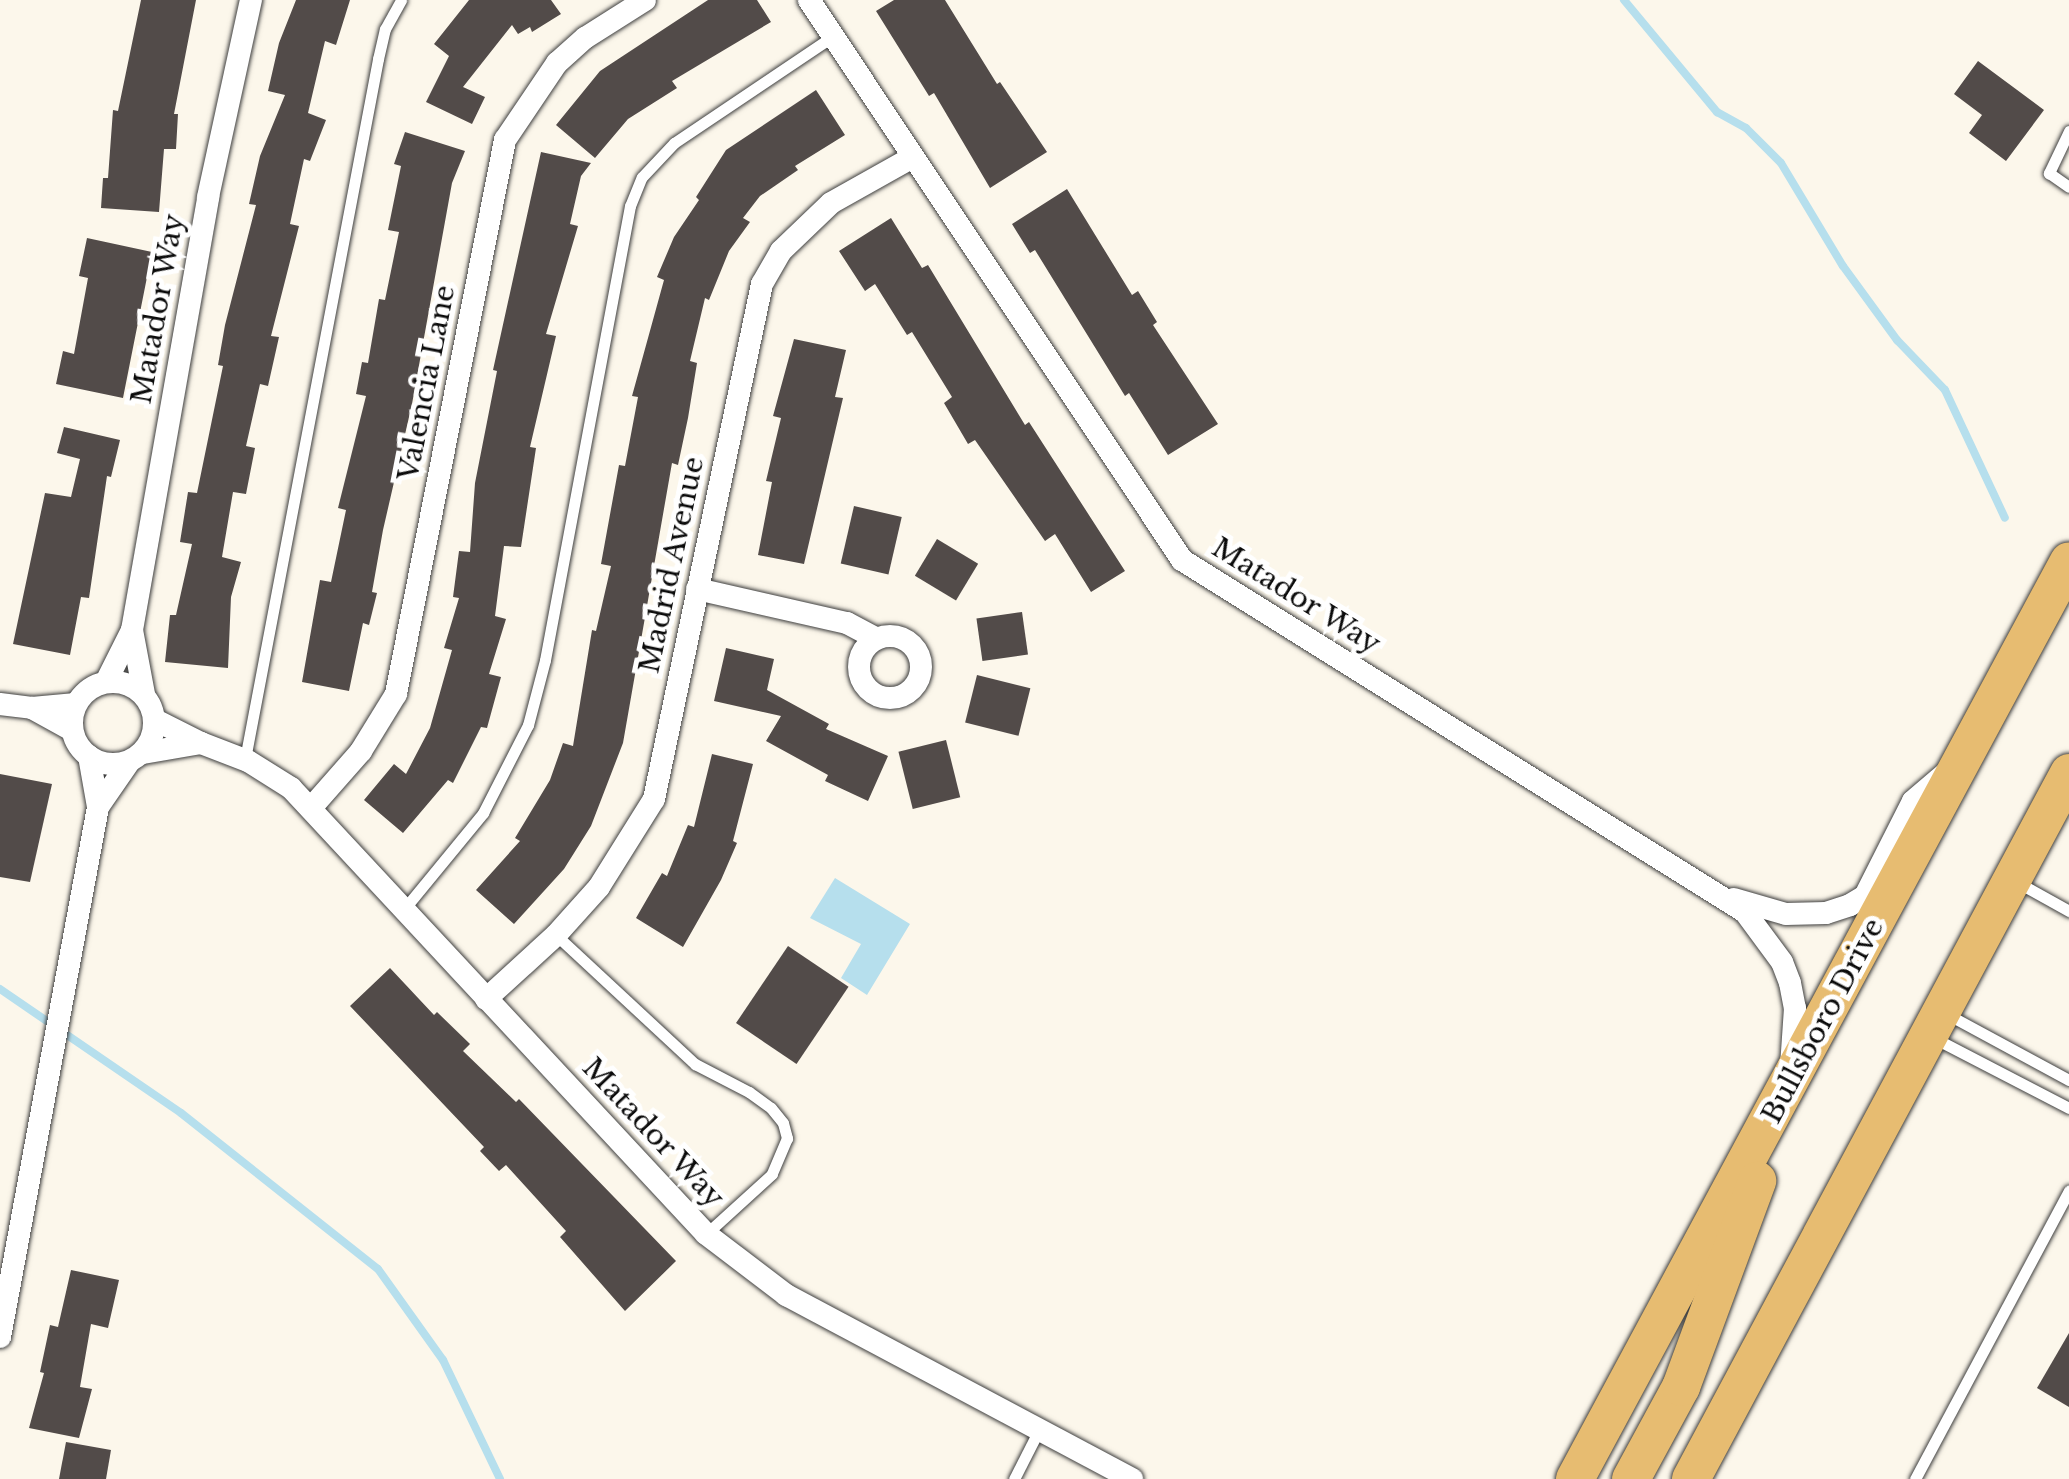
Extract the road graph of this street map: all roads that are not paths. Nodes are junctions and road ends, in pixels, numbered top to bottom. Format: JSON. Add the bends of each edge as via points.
{"nodes":[{"id":1,"x":251,"y":0,"type":"edge"},
{"id":2,"x":400,"y":0,"type":"edge"},
{"id":3,"x":644,"y":0,"type":"edge"},
{"id":4,"x":809,"y":0,"type":"edge"},
{"id":5,"x":833,"y":36,"type":"junction"},
{"id":6,"x":2069,"y":131,"type":"edge"},
{"id":7,"x":913,"y":156,"type":"junction"},
{"id":8,"x":2069,"y":187,"type":"edge"},
{"id":9,"x":2069,"y":561,"type":"edge"},
{"id":10,"x":697,"y":589,"type":"junction"},
{"id":11,"x":132,"y":630,"type":"junction"},
{"id":12,"x":875,"y":638,"type":"dead end"},
{"id":13,"x":106,"y":682,"type":"junction"},
{"id":14,"x":144,"y":694,"type":"junction"},
{"id":15,"x":0,"y":704,"type":"edge"},
{"id":16,"x":76,"y":704,"type":"junction"},
{"id":17,"x":32,"y":708,"type":"junction"},
{"id":18,"x":156,"y":720,"type":"junction"},
{"id":19,"x":72,"y":730,"type":"junction"},
{"id":20,"x":201,"y":744,"type":"junction"},
{"id":21,"x":1966,"y":755,"type":"junction"},
{"id":22,"x":89,"y":756,"type":"junction"},
{"id":23,"x":136,"y":758,"type":"junction"},
{"id":24,"x":244,"y":760,"type":"junction"},
{"id":25,"x":2069,"y":773,"type":"edge"},
{"id":26,"x":98,"y":808,"type":"junction"},
{"id":27,"x":311,"y":808,"type":"junction"},
{"id":28,"x":2013,"y":880,"type":"junction"},
{"id":29,"x":1698,"y":884,"type":"junction"},
{"id":30,"x":404,"y":908,"type":"junction"},
{"id":31,"x":2069,"y":911,"type":"edge"},
{"id":32,"x":556,"y":935,"type":"junction"},
{"id":33,"x":486,"y":999,"type":"junction"},
{"id":34,"x":1934,"y":1023,"type":"junction"},
{"id":35,"x":1793,"y":1076,"type":"junction"},
{"id":36,"x":2069,"y":1080,"type":"edge"},
{"id":37,"x":2069,"y":1108,"type":"edge"},
{"id":38,"x":2069,"y":1190,"type":"edge"},
{"id":39,"x":706,"y":1234,"type":"junction"},
{"id":40,"x":0,"y":1337,"type":"edge"},
{"id":41,"x":1039,"y":1430,"type":"junction"},
{"id":42,"x":1596,"y":1440,"type":"junction"},
{"id":43,"x":1014,"y":1479,"type":"edge"},
{"id":44,"x":1132,"y":1479,"type":"edge"},
{"id":45,"x":1557,"y":1479,"type":"edge"},
{"id":46,"x":1575,"y":1479,"type":"edge"},
{"id":47,"x":1631,"y":1479,"type":"edge"},
{"id":48,"x":1691,"y":1479,"type":"edge"},
{"id":49,"x":1915,"y":1479,"type":"edge"}],
"edges":[{"from":1,"to":11,"type":"street","name":"Matador Way","via":[[208,197]]},
{"from":2,"to":24,"type":"lane","via":[[378,58]]},
{"from":3,"to":27,"type":"street","name":"Valencia Lane","via":[[557,64],[504,140],[396,694],[361,750]]},
{"from":4,"to":5,"type":"street","name":"Matador Way"},
{"from":5,"to":7,"type":"street","name":"Matador Way"},
{"from":5,"to":30,"type":"lane","via":[[674,144],[642,177],[630,206],[528,725],[483,813]]},
{"from":6,"to":8,"type":"lane","via":[[2049,173]]},
{"from":7,"to":10,"type":"street","name":"Madrid Avenue","via":[[831,203],[781,252],[762,284]]},
{"from":7,"to":29,"type":"street","name":"Matador Way","via":[[1182,560]]},
{"from":9,"to":21,"type":"main road","name":"Bullsboro Drive"},
{"from":10,"to":12,"type":"street","via":[[846,623]]},
{"from":10,"to":32,"type":"street","name":"Madrid Avenue","via":[[654,799],[599,887]]},
{"from":11,"to":13,"type":"street","name":"Matador Way"},
{"from":11,"to":14,"type":"street","name":"Matador Way"},
{"from":13,"to":14,"type":"street","via":[[123,682]]},
{"from":13,"to":16,"type":"street"},
{"from":14,"to":18,"type":"street"},
{"from":15,"to":17,"type":"street"},
{"from":16,"to":17,"type":"street"},
{"from":16,"to":19,"type":"street"},
{"from":17,"to":19,"type":"street"},
{"from":18,"to":20,"type":"street","name":"Matador Way"},
{"from":18,"to":23,"type":"street","via":[[152,740]]},
{"from":19,"to":22,"type":"street"},
{"from":20,"to":23,"type":"street","name":"Matador Way"},
{"from":20,"to":24,"type":"street","name":"Matador Way"},
{"from":21,"to":29,"type":"street","via":[[1913,801],[1865,896],[1850,905],[1786,914]]},
{"from":21,"to":35,"type":"main road","name":"Bullsboro Drive"},
{"from":22,"to":23,"type":"street","via":[[106,764]]},
{"from":22,"to":26,"type":"street"},
{"from":23,"to":26,"type":"street"},
{"from":24,"to":27,"type":"street","name":"Matador Way"},
{"from":25,"to":28,"type":"main road"},
{"from":26,"to":40,"type":"street"},
{"from":27,"to":30,"type":"street","name":"Matador Way"},
{"from":28,"to":31,"type":"lane"},
{"from":28,"to":34,"type":"main road"},
{"from":29,"to":35,"type":"street","name":"Matador Way","via":[[1746,912],[1782,962],[1795,1008]]},
{"from":30,"to":33,"type":"street","name":"Matador Way"},
{"from":32,"to":33,"type":"street","name":"Madrid Avenue"},
{"from":32,"to":39,"type":"lane","via":[[695,1064],[748,1092],[783,1123],[787,1138],[772,1174]]},
{"from":33,"to":39,"type":"street","name":"Matador Way"},
{"from":34,"to":36,"type":"lane"},
{"from":34,"to":37,"type":"lane"},
{"from":34,"to":48,"type":"main road"},
{"from":35,"to":42,"type":"main road","name":"Bullsboro Drive"},
{"from":35,"to":47,"type":"main road","via":[[1682,1386]]},
{"from":38,"to":49,"type":"lane"},
{"from":39,"to":41,"type":"street","name":"Matador Way","via":[[786,1295]]},
{"from":41,"to":43,"type":"lane"},
{"from":41,"to":44,"type":"street","name":"Matador Way"},
{"from":42,"to":45,"type":"main road"},
{"from":42,"to":46,"type":"main road","name":"Bullsboro Drive"}]}
